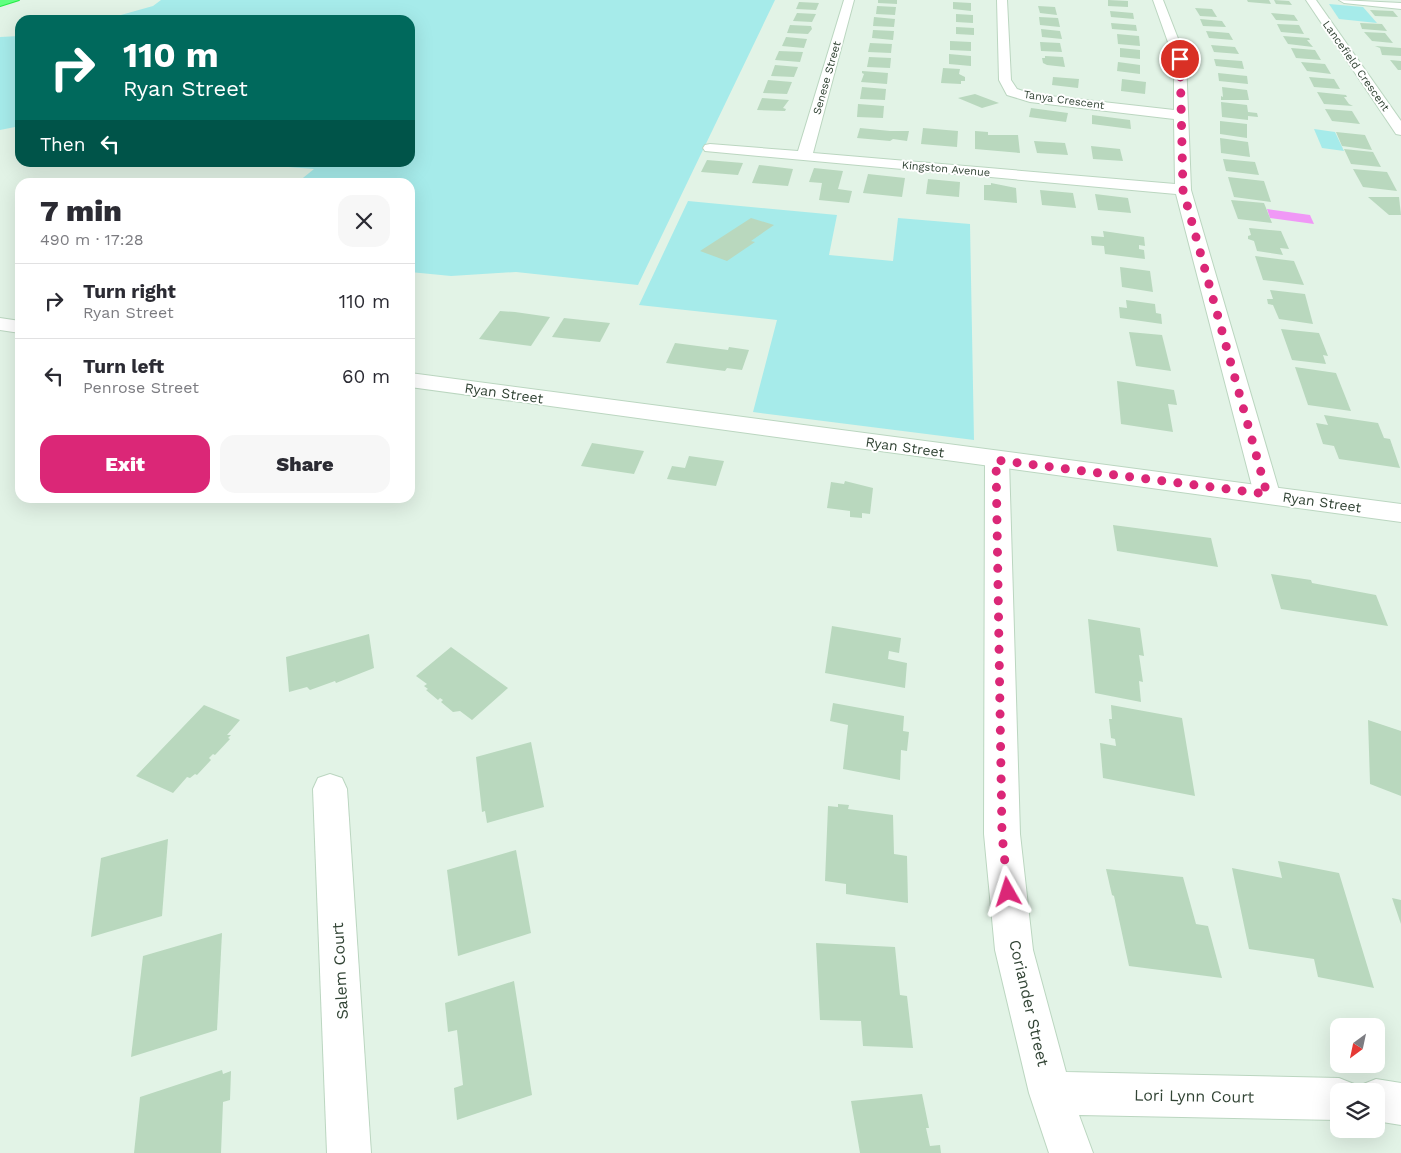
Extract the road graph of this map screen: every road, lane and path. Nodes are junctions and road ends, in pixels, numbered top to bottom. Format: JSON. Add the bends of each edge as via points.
{"nodes":[{"id":1,"x":14,"y":0,"type":"edge"},
{"id":2,"x":849,"y":0,"type":"edge"},
{"id":3,"x":1002,"y":0,"type":"edge"},
{"id":4,"x":1158,"y":0,"type":"edge"},
{"id":5,"x":1311,"y":0,"type":"edge"},
{"id":6,"x":1344,"y":0,"type":"edge"},
{"id":7,"x":0,"y":3,"type":"edge"},
{"id":8,"x":1401,"y":6,"type":"edge"},
{"id":9,"x":1180,"y":114,"type":"junction"},
{"id":10,"x":1401,"y":131,"type":"edge"},
{"id":11,"x":710,"y":148,"type":"dead end"},
{"id":12,"x":804,"y":156,"type":"junction"},
{"id":13,"x":1183,"y":190,"type":"junction"},
{"id":14,"x":0,"y":324,"type":"edge"},
{"id":15,"x":15,"y":326,"type":"edge"},
{"id":16,"x":415,"y":381,"type":"edge"},
{"id":17,"x":996,"y":460,"type":"junction"},
{"id":18,"x":1267,"y":494,"type":"junction"},
{"id":19,"x":1401,"y":513,"type":"edge"},
{"id":20,"x":330,"y":789,"type":"dead end"},
{"id":21,"x":1050,"y":1093,"type":"junction"},
{"id":22,"x":1330,"y":1099,"type":"edge"},
{"id":23,"x":1385,"y":1101,"type":"edge"},
{"id":24,"x":1401,"y":1104,"type":"edge"},
{"id":25,"x":349,"y":1153,"type":"edge"},
{"id":26,"x":1071,"y":1153,"type":"edge"}],
"edges":[{"from":1,"to":7,"type":"highway"},
{"from":2,"to":12,"type":"street","name":"Senese Street"},
{"from":3,"to":9,"type":"street","name":"Tanya Crescent","via":[[1006,80],[1012,92],[1030,98]]},
{"from":4,"to":9,"type":"street","via":[[1180,59]]},
{"from":5,"to":10,"type":"street","name":"Lancefield Crescent"},
{"from":6,"to":8,"type":"street"},
{"from":9,"to":13,"type":"street"},
{"from":11,"to":12,"type":"street","name":"Kingston Avenue"},
{"from":12,"to":13,"type":"street","name":"Kingston Avenue"},
{"from":13,"to":18,"type":"street"},
{"from":14,"to":15,"type":"street"},
{"from":16,"to":17,"type":"street","name":"Ryan Street"},
{"from":17,"to":18,"type":"street","name":"Ryan Street"},
{"from":17,"to":21,"type":"street","name":"Coriander Street","via":[[1002,834],[1014,950]]},
{"from":18,"to":19,"type":"street","name":"Ryan Street"},
{"from":20,"to":25,"type":"street","name":"Salem Court"},
{"from":21,"to":22,"type":"street","name":"Lori Lynn Court"},
{"from":21,"to":26,"type":"street","name":"Coriander Street"},
{"from":23,"to":24,"type":"street"}]}
